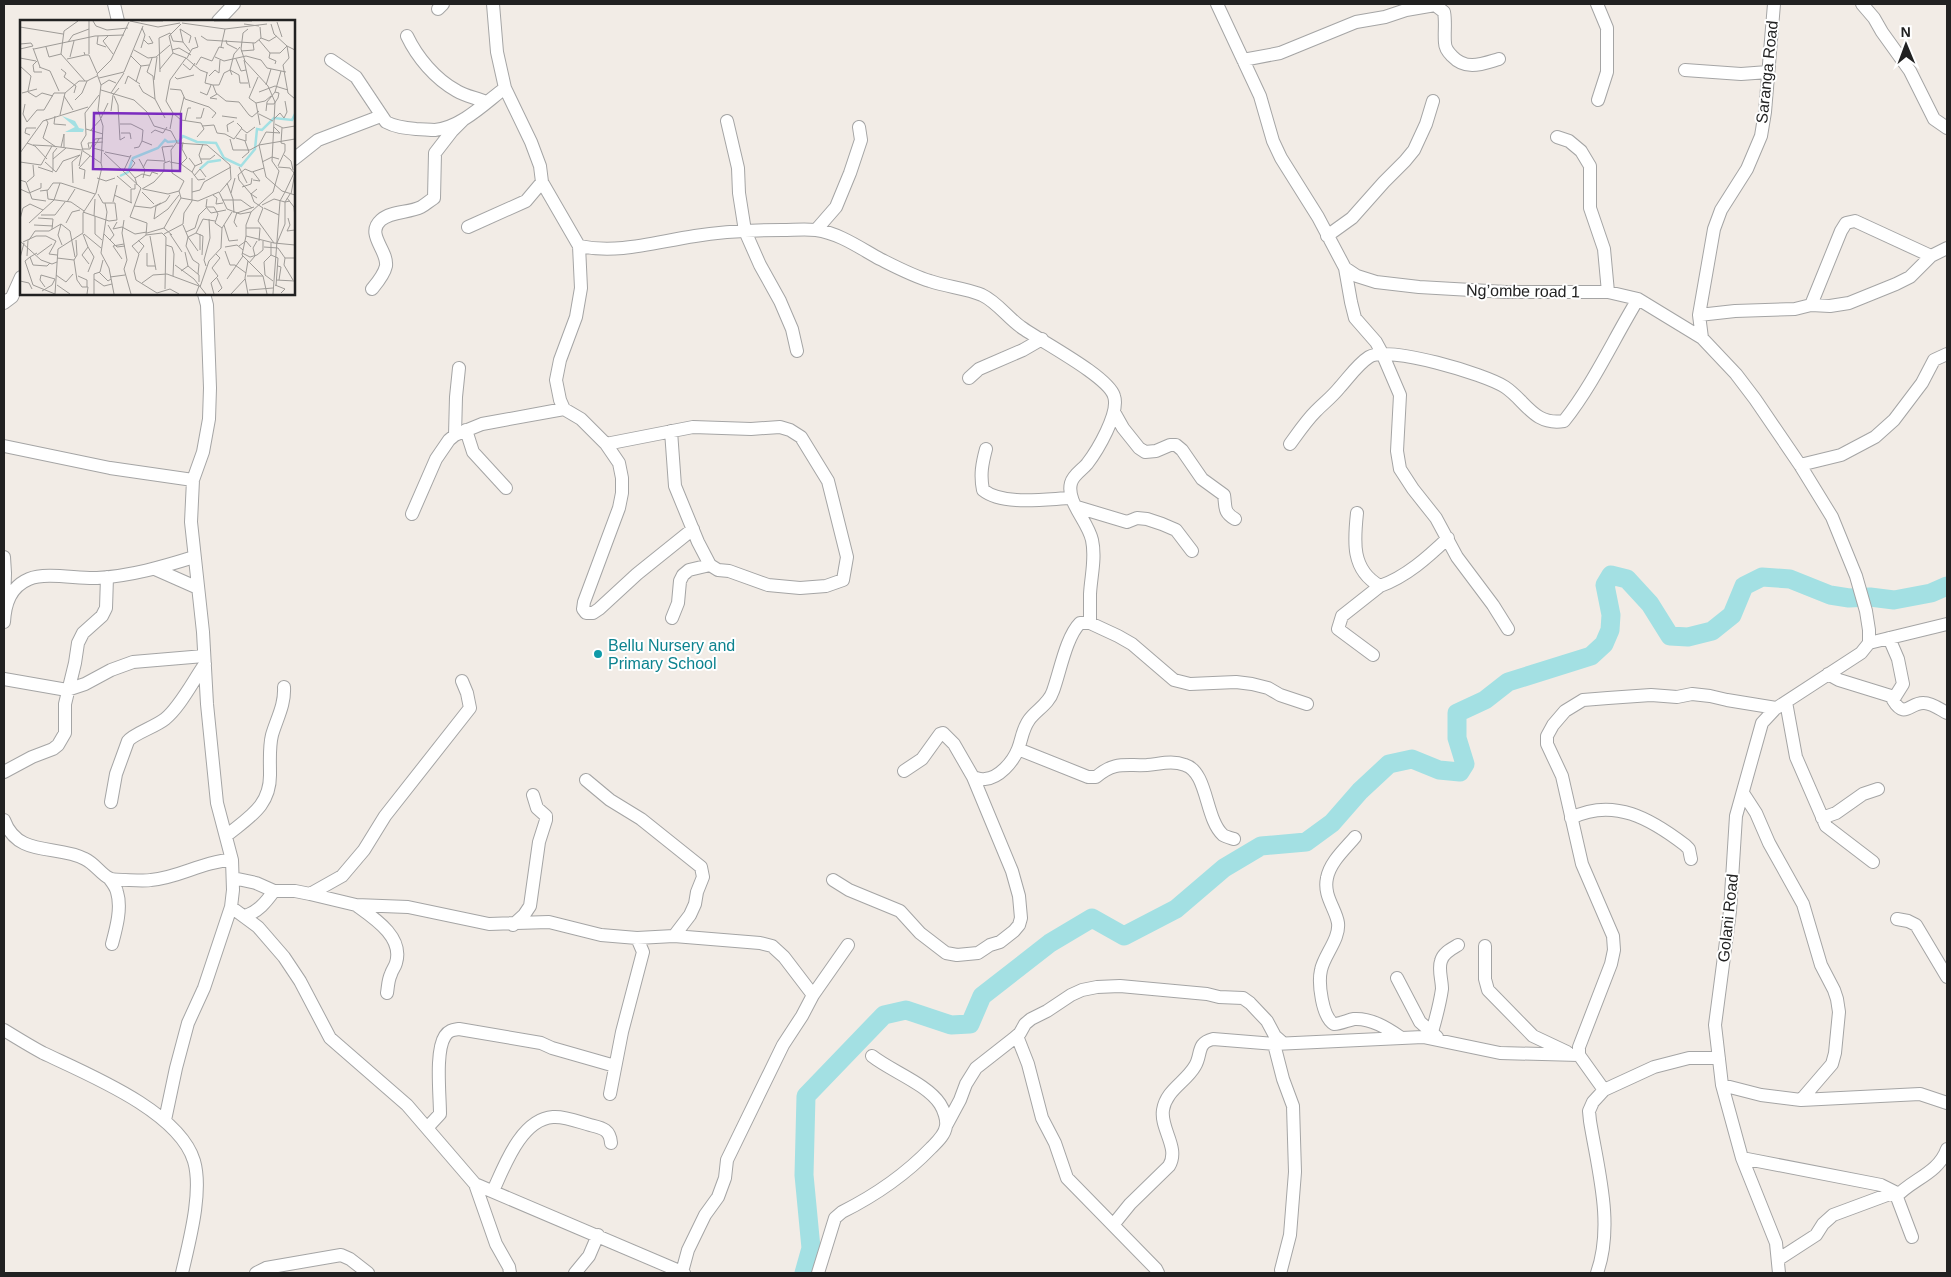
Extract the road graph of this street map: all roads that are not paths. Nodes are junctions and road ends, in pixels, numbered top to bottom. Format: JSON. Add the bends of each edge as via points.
{"nodes":[{"id":1,"x":114,"y":4,"type":"edge"},
{"id":2,"x":234,"y":4,"type":"edge"},
{"id":3,"x":493,"y":4,"type":"edge"},
{"id":4,"x":1217,"y":4,"type":"edge"},
{"id":5,"x":1597,"y":4,"type":"edge"},
{"id":6,"x":1774,"y":4,"type":"edge"},
{"id":7,"x":1862,"y":4,"type":"edge"},
{"id":8,"x":1441,"y":5,"type":"edge"},
{"id":9,"x":118,"y":20,"type":"edge"},
{"id":10,"x":219,"y":20,"type":"edge"},
{"id":11,"x":407,"y":36,"type":"dead end"},
{"id":12,"x":1499,"y":59,"type":"dead end"},
{"id":13,"x":331,"y":60,"type":"dead end"},
{"id":14,"x":1243,"y":60,"type":"junction"},
{"id":15,"x":1685,"y":70,"type":"dead end"},
{"id":16,"x":1768,"y":72,"type":"junction"},
{"id":17,"x":505,"y":88,"type":"junction"},
{"id":18,"x":1598,"y":100,"type":"dead end"},
{"id":19,"x":1433,"y":101,"type":"dead end"},
{"id":20,"x":486,"y":102,"type":"junction"},
{"id":21,"x":381,"y":116,"type":"junction"},
{"id":22,"x":464,"y":119,"type":"junction"},
{"id":23,"x":727,"y":121,"type":"dead end"},
{"id":24,"x":859,"y":126,"type":"dead end"},
{"id":25,"x":1947,"y":128,"type":"edge"},
{"id":26,"x":1558,"y":137,"type":"dead end"},
{"id":27,"x":295,"y":158,"type":"edge"},
{"id":28,"x":542,"y":182,"type":"junction"},
{"id":29,"x":468,"y":227,"type":"dead end"},
{"id":30,"x":745,"y":230,"type":"junction"},
{"id":31,"x":816,"y":230,"type":"junction"},
{"id":32,"x":1327,"y":236,"type":"junction"},
{"id":33,"x":579,"y":246,"type":"junction"},
{"id":34,"x":1947,"y":248,"type":"edge"},
{"id":35,"x":1931,"y":256,"type":"junction"},
{"id":36,"x":1345,"y":268,"type":"junction"},
{"id":37,"x":20,"y":279,"type":"edge"},
{"id":38,"x":372,"y":289,"type":"dead end"},
{"id":39,"x":1608,"y":292,"type":"junction"},
{"id":40,"x":204,"y":295,"type":"edge"},
{"id":41,"x":1638,"y":299,"type":"junction"},
{"id":42,"x":4,"y":303,"type":"edge"},
{"id":43,"x":1811,"y":305,"type":"junction"},
{"id":44,"x":1699,"y":315,"type":"junction"},
{"id":45,"x":1702,"y":338,"type":"junction"},
{"id":46,"x":1042,"y":339,"type":"junction"},
{"id":47,"x":797,"y":351,"type":"dead end"},
{"id":48,"x":1382,"y":353,"type":"junction"},
{"id":49,"x":1947,"y":354,"type":"edge"},
{"id":50,"x":459,"y":368,"type":"dead end"},
{"id":51,"x":969,"y":378,"type":"dead end"},
{"id":52,"x":564,"y":409,"type":"junction"},
{"id":53,"x":1114,"y":412,"type":"junction"},
{"id":54,"x":671,"y":431,"type":"junction"},
{"id":55,"x":460,"y":433,"type":"junction"},
{"id":56,"x":606,"y":444,"type":"junction"},
{"id":57,"x":1290,"y":444,"type":"dead end"},
{"id":58,"x":4,"y":446,"type":"edge"},
{"id":59,"x":986,"y":449,"type":"dead end"},
{"id":60,"x":1800,"y":465,"type":"junction"},
{"id":61,"x":193,"y":480,"type":"junction"},
{"id":62,"x":506,"y":488,"type":"dead end"},
{"id":63,"x":1074,"y":503,"type":"junction"},
{"id":64,"x":1358,"y":513,"type":"dead end"},
{"id":65,"x":412,"y":514,"type":"dead end"},
{"id":66,"x":1235,"y":519,"type":"dead end"},
{"id":67,"x":693,"y":529,"type":"junction"},
{"id":68,"x":1448,"y":538,"type":"junction"},
{"id":69,"x":1192,"y":551,"type":"dead end"},
{"id":70,"x":4,"y":557,"type":"edge"},
{"id":71,"x":194,"y":557,"type":"junction"},
{"id":72,"x":710,"y":565,"type":"junction"},
{"id":73,"x":155,"y":569,"type":"junction"},
{"id":74,"x":107,"y":577,"type":"junction"},
{"id":75,"x":1380,"y":586,"type":"junction"},
{"id":76,"x":198,"y":588,"type":"junction"},
{"id":77,"x":4,"y":605,"type":"edge"},
{"id":78,"x":672,"y":618,"type":"dead end"},
{"id":79,"x":4,"y":622,"type":"edge"},
{"id":80,"x":1090,"y":623,"type":"junction"},
{"id":81,"x":1947,"y":624,"type":"edge"},
{"id":82,"x":1508,"y":629,"type":"dead end"},
{"id":83,"x":1889,"y":638,"type":"junction"},
{"id":84,"x":1869,"y":643,"type":"junction"},
{"id":85,"x":1373,"y":655,"type":"dead end"},
{"id":86,"x":204,"y":660,"type":"junction"},
{"id":87,"x":1828,"y":674,"type":"junction"},
{"id":88,"x":4,"y":679,"type":"edge"},
{"id":89,"x":462,"y":681,"type":"dead end"},
{"id":90,"x":284,"y":687,"type":"dead end"},
{"id":91,"x":68,"y":690,"type":"junction"},
{"id":92,"x":1894,"y":697,"type":"junction"},
{"id":93,"x":1307,"y":704,"type":"dead end"},
{"id":94,"x":1781,"y":705,"type":"junction"},
{"id":95,"x":1947,"y":713,"type":"edge"},
{"id":96,"x":1018,"y":749,"type":"junction"},
{"id":97,"x":904,"y":771,"type":"dead end"},
{"id":98,"x":4,"y":772,"type":"edge"},
{"id":99,"x":973,"y":777,"type":"junction"},
{"id":100,"x":586,"y":780,"type":"dead end"},
{"id":101,"x":1878,"y":789,"type":"dead end"},
{"id":102,"x":1743,"y":793,"type":"junction"},
{"id":103,"x":533,"y":796,"type":"dead end"},
{"id":104,"x":111,"y":802,"type":"dead end"},
{"id":105,"x":1571,"y":818,"type":"junction"},
{"id":106,"x":1822,"y":818,"type":"junction"},
{"id":107,"x":4,"y":820,"type":"edge"},
{"id":108,"x":226,"y":836,"type":"junction"},
{"id":109,"x":1355,"y":837,"type":"dead end"},
{"id":110,"x":1234,"y":839,"type":"dead end"},
{"id":111,"x":1692,"y":859,"type":"dead end"},
{"id":112,"x":232,"y":860,"type":"junction"},
{"id":113,"x":1873,"y":862,"type":"dead end"},
{"id":114,"x":109,"y":878,"type":"junction"},
{"id":115,"x":233,"y":878,"type":"junction"},
{"id":116,"x":833,"y":880,"type":"dead end"},
{"id":117,"x":274,"y":891,"type":"junction"},
{"id":118,"x":310,"y":894,"type":"junction"},
{"id":119,"x":356,"y":905,"type":"junction"},
{"id":120,"x":231,"y":907,"type":"junction"},
{"id":121,"x":245,"y":916,"type":"junction"},
{"id":122,"x":1897,"y":919,"type":"dead end"},
{"id":123,"x":513,"y":925,"type":"junction"},
{"id":124,"x":674,"y":936,"type":"junction"},
{"id":125,"x":637,"y":938,"type":"junction"},
{"id":126,"x":112,"y":944,"type":"dead end"},
{"id":127,"x":848,"y":945,"type":"dead end"},
{"id":128,"x":1458,"y":945,"type":"dead end"},
{"id":129,"x":1485,"y":946,"type":"dead end"},
{"id":130,"x":1947,"y":977,"type":"edge"},
{"id":131,"x":1397,"y":978,"type":"dead end"},
{"id":132,"x":387,"y":993,"type":"dead end"},
{"id":133,"x":813,"y":995,"type":"junction"},
{"id":134,"x":4,"y":1030,"type":"edge"},
{"id":135,"x":1017,"y":1036,"type":"junction"},
{"id":136,"x":1436,"y":1036,"type":"junction"},
{"id":137,"x":1400,"y":1037,"type":"junction"},
{"id":138,"x":1279,"y":1044,"type":"junction"},
{"id":139,"x":1575,"y":1055,"type":"junction"},
{"id":140,"x":872,"y":1056,"type":"dead end"},
{"id":141,"x":1719,"y":1058,"type":"junction"},
{"id":142,"x":615,"y":1066,"type":"junction"},
{"id":143,"x":1722,"y":1085,"type":"junction"},
{"id":144,"x":1604,"y":1090,"type":"junction"},
{"id":145,"x":610,"y":1094,"type":"dead end"},
{"id":146,"x":1801,"y":1100,"type":"junction"},
{"id":147,"x":1947,"y":1103,"type":"edge"},
{"id":148,"x":165,"y":1120,"type":"junction"},
{"id":149,"x":946,"y":1126,"type":"junction"},
{"id":150,"x":427,"y":1128,"type":"junction"},
{"id":151,"x":611,"y":1143,"type":"dead end"},
{"id":152,"x":1947,"y":1149,"type":"edge"},
{"id":153,"x":1742,"y":1158,"type":"junction"},
{"id":154,"x":475,"y":1184,"type":"junction"},
{"id":155,"x":494,"y":1191,"type":"junction"},
{"id":156,"x":1895,"y":1194,"type":"junction"},
{"id":157,"x":1112,"y":1225,"type":"junction"},
{"id":158,"x":598,"y":1235,"type":"junction"},
{"id":159,"x":1912,"y":1238,"type":"dead end"},
{"id":160,"x":1779,"y":1266,"type":"edge"},
{"id":161,"x":1280,"y":1270,"type":"dead end"},
{"id":162,"x":683,"y":1272,"type":"edge"},
{"id":163,"x":182,"y":1273,"type":"edge"},
{"id":164,"x":256,"y":1273,"type":"edge"},
{"id":165,"x":368,"y":1273,"type":"edge"},
{"id":166,"x":510,"y":1273,"type":"edge"},
{"id":167,"x":575,"y":1273,"type":"edge"},
{"id":168,"x":818,"y":1273,"type":"edge"},
{"id":169,"x":1158,"y":1273,"type":"edge"},
{"id":170,"x":1597,"y":1273,"type":"edge"},
{"id":171,"x":1768,"y":1273,"type":"edge"}],
"edges":[{"from":1,"to":9,"type":"street"},
{"from":2,"to":10,"type":"street"},
{"from":3,"to":17,"type":"street","via":[[497,52]]},
{"from":4,"to":14,"type":"street"},
{"from":5,"to":18,"type":"street","via":[[1607,28],[1607,72]]},
{"from":6,"to":16,"type":"street","name":"Saranga Road"},
{"from":7,"to":25,"type":"street","via":[[1910,70],[1934,119]]},
{"from":8,"to":12,"type":"street","via":[[1445,14],[1445,45],[1450,55],[1466,66]]},
{"from":8,"to":14,"type":"street","via":[[1356,22],[1280,53]]},
{"from":11,"to":20,"type":"street","via":[[420,59],[442,80],[457,91]]},
{"from":13,"to":21,"type":"street","via":[[356,77]]},
{"from":14,"to":32,"type":"street","via":[[1267,115],[1280,158]]},
{"from":15,"to":16,"type":"street","via":[[1741,74]]},
{"from":16,"to":44,"type":"street","name":"Saranga Road","via":[[1761,136],[1714,229]]},
{"from":17,"to":20,"type":"street"},
{"from":17,"to":28,"type":"street","via":[[532,142]]},
{"from":19,"to":32,"type":"street","via":[[1414,150],[1352,218]]},
{"from":20,"to":22,"type":"street"},
{"from":21,"to":22,"type":"street","via":[[391,125],[435,130]]},
{"from":21,"to":27,"type":"street","via":[[318,140]]},
{"from":22,"to":38,"type":"street","via":[[435,153],[434,198],[420,208],[382,219],[376,225],[374,232],[386,266]]},
{"from":23,"to":30,"type":"street","via":[[738,168]]},
{"from":24,"to":31,"type":"street","via":[[861,140],[836,207]]},
{"from":26,"to":39,"type":"street","via":[[1569,141],[1590,166],[1590,208],[1604,249]]},
{"from":28,"to":29,"type":"street","via":[[526,201]]},
{"from":28,"to":33,"type":"street"},
{"from":30,"to":31,"type":"street"},
{"from":30,"to":33,"type":"street","via":[[618,249],[598,250]]},
{"from":30,"to":47,"type":"street","via":[[780,301]]},
{"from":31,"to":46,"type":"street","via":[[845,239],[929,281],[981,295],[1022,328]]},
{"from":32,"to":36,"type":"street"},
{"from":33,"to":52,"type":"street","via":[[577,307],[556,380]]},
{"from":34,"to":35,"type":"street"},
{"from":35,"to":43,"type":"street","via":[[1910,277],[1896,284],[1849,303]]},
{"from":35,"to":43,"type":"street","via":[[1855,221],[1846,223]]},
{"from":36,"to":39,"type":"street","name":"Ng’ombe road 1","via":[[1376,282],[1420,287],[1506,292]]},
{"from":36,"to":48,"type":"street","via":[[1355,318]]},
{"from":37,"to":42,"type":"street","via":[[12,297]]},
{"from":39,"to":41,"type":"street","name":"Ng’ombe road 1"},
{"from":40,"to":61,"type":"street","via":[[209,419]]},
{"from":41,"to":45,"type":"street","name":"Ng’ombe road 1"},
{"from":41,"to":48,"type":"street","via":[[1564,421],[1535,416],[1504,386],[1471,372]]},
{"from":43,"to":44,"type":"street","via":[[1795,309]]},
{"from":44,"to":45,"type":"street","name":"Saranga Road"},
{"from":45,"to":60,"type":"street","name":"Ng’ombe road 1","via":[[1736,374]]},
{"from":46,"to":51,"type":"street","via":[[979,369]]},
{"from":46,"to":53,"type":"street","via":[[1110,388],[1115,397]]},
{"from":48,"to":57,"type":"street","via":[[1370,356],[1357,367],[1314,412]]},
{"from":48,"to":68,"type":"street","via":[[1400,395],[1397,451],[1400,469]]},
{"from":49,"to":60,"type":"street","via":[[1934,360],[1922,383],[1894,420],[1875,437],[1841,455]]},
{"from":50,"to":55,"type":"street","via":[[456,397]]},
{"from":52,"to":55,"type":"street","via":[[482,424]]},
{"from":52,"to":56,"type":"street","via":[[581,419]]},
{"from":53,"to":63,"type":"street","via":[[1094,455],[1071,480]]},
{"from":53,"to":66,"type":"street","via":[[1123,428],[1145,452],[1170,444],[1182,450],[1202,479],[1224,495],[1228,515]]},
{"from":54,"to":56,"type":"street"},
{"from":54,"to":67,"type":"street","via":[[675,486]]},
{"from":54,"to":72,"type":"street","via":[[693,427],[780,428],[801,437],[828,481],[847,556],[843,580],[826,586],[800,588],[768,585]]},
{"from":55,"to":62,"type":"street"},
{"from":55,"to":65,"type":"street","via":[[449,440],[436,459]]},
{"from":56,"to":67,"type":"street","via":[[619,463],[622,493],[584,602],[586,613],[599,609]]},
{"from":58,"to":61,"type":"street","via":[[110,468]]},
{"from":59,"to":63,"type":"street","via":[[981,479],[983,490],[990,496]]},
{"from":60,"to":84,"type":"street","name":"Ng’ombe road 1","via":[[1832,517],[1856,576],[1866,611]]},
{"from":61,"to":71,"type":"street","via":[[191,522]]},
{"from":63,"to":69,"type":"street","via":[[1127,522],[1137,518],[1162,524],[1176,530]]},
{"from":63,"to":80,"type":"street","via":[[1092,538]]},
{"from":64,"to":75,"type":"street","via":[[1355,550],[1362,569],[1370,580]]},
{"from":67,"to":72,"type":"street"},
{"from":68,"to":75,"type":"street","via":[[1395,581]]},
{"from":68,"to":82,"type":"street"},
{"from":70,"to":77,"type":"street"},
{"from":71,"to":73,"type":"street"},
{"from":71,"to":76,"type":"street"},
{"from":72,"to":78,"type":"street","via":[[689,570],[683,575]]},
{"from":73,"to":74,"type":"street"},
{"from":73,"to":76,"type":"street"},
{"from":74,"to":77,"type":"street","via":[[30,579],[18,585]]},
{"from":74,"to":91,"type":"street","via":[[106,608],[78,643]]},
{"from":75,"to":85,"type":"street","via":[[1342,616],[1338,629]]},
{"from":76,"to":86,"type":"street"},
{"from":77,"to":79,"type":"street"},
{"from":80,"to":93,"type":"street","via":[[1132,644],[1174,680],[1197,684],[1252,684]]},
{"from":80,"to":96,"type":"street","via":[[1080,623],[1074,628],[1053,692],[1029,720]]},
{"from":81,"to":83,"type":"street"},
{"from":83,"to":84,"type":"street"},
{"from":83,"to":92,"type":"street","via":[[1903,684]]},
{"from":84,"to":87,"type":"street","name":"Golani Road","via":[[1861,653]]},
{"from":86,"to":91,"type":"street","via":[[133,662]]},
{"from":86,"to":104,"type":"street","via":[[167,717],[128,740],[114,780]]},
{"from":86,"to":108,"type":"street","via":[[217,802]]},
{"from":87,"to":92,"type":"street"},
{"from":87,"to":94,"type":"street","name":"Golani Road"},
{"from":88,"to":91,"type":"street"},
{"from":89,"to":118,"type":"street","via":[[470,708],[342,876]]},
{"from":90,"to":108,"type":"street","via":[[284,704],[272,736],[267,797],[259,810]]},
{"from":91,"to":98,"type":"street","via":[[65,732],[58,745]]},
{"from":92,"to":95,"type":"street","via":[[1901,709],[1908,710],[1923,702]]},
{"from":94,"to":102,"type":"street","name":"Golani Road","via":[[1762,723]]},
{"from":94,"to":105,"type":"street","via":[[1692,694],[1583,700],[1565,711],[1547,736],[1547,744],[1562,776]]},
{"from":94,"to":106,"type":"street","via":[[1796,757]]},
{"from":96,"to":99,"type":"street","via":[[1010,764],[998,774],[984,780]]},
{"from":96,"to":110,"type":"street","via":[[1088,776],[1096,776],[1117,764],[1167,762],[1187,765],[1200,780],[1213,820],[1223,835]]},
{"from":97,"to":99,"type":"street","via":[[922,759],[943,733],[954,744]]},
{"from":99,"to":116,"type":"street","via":[[1019,896],[1022,918],[1014,931],[1000,942],[978,953],[946,953],[920,933],[900,911]]},
{"from":100,"to":124,"type":"street","via":[[610,800],[642,819],[701,867],[703,877],[695,904]]},
{"from":101,"to":106,"type":"street"},
{"from":102,"to":141,"type":"street","name":"Golani Road","via":[[1736,816],[1730,912],[1716,1025]]},
{"from":102,"to":146,"type":"street","via":[[1803,904],[1818,956],[1837,1000],[1839,1012],[1832,1064]]},
{"from":103,"to":123,"type":"street","via":[[546,820],[539,842],[530,906]]},
{"from":105,"to":111,"type":"street","via":[[1585,811],[1619,810],[1633,814],[1669,833],[1689,849]]},
{"from":105,"to":139,"type":"street","via":[[1582,864],[1613,936],[1614,950]]},
{"from":106,"to":113,"type":"street","via":[[1826,826]]},
{"from":107,"to":114,"type":"street","via":[[16,839],[86,859]]},
{"from":108,"to":112,"type":"street"},
{"from":109,"to":137,"type":"street","via":[[1332,866],[1327,879],[1328,899],[1338,923],[1321,970],[1323,1004],[1334,1024],[1367,1020]]},
{"from":112,"to":114,"type":"street","via":[[216,861],[151,880]]},
{"from":112,"to":115,"type":"street"},
{"from":114,"to":126,"type":"street","via":[[117,891],[119,903]]},
{"from":115,"to":117,"type":"street"},
{"from":115,"to":120,"type":"street"},
{"from":117,"to":118,"type":"street"},
{"from":117,"to":121,"type":"street","via":[[264,904]]},
{"from":118,"to":119,"type":"street"},
{"from":119,"to":123,"type":"street","via":[[408,907],[489,924]]},
{"from":119,"to":132,"type":"street","via":[[378,921],[391,935],[396,948],[397,963],[391,973]]},
{"from":120,"to":121,"type":"street"},
{"from":120,"to":148,"type":"street","via":[[204,988],[188,1023]]},
{"from":121,"to":150,"type":"street","via":[[284,957],[330,1038],[407,1105]]},
{"from":122,"to":130,"type":"street","via":[[1916,925]]},
{"from":123,"to":125,"type":"street","via":[[549,922],[601,936]]},
{"from":124,"to":125,"type":"street"},
{"from":124,"to":133,"type":"street","via":[[738,940],[772,946]]},
{"from":125,"to":142,"type":"street","via":[[644,952]]},
{"from":127,"to":133,"type":"street"},
{"from":128,"to":136,"type":"street","via":[[1441,959],[1442,990]]},
{"from":129,"to":139,"type":"street","via":[[1488,990],[1533,1036]]},
{"from":131,"to":136,"type":"street","via":[[1420,1022]]},
{"from":133,"to":162,"type":"street","via":[[783,1045],[727,1160],[718,1197],[688,1250]]},
{"from":134,"to":148,"type":"street","via":[[112,1085]]},
{"from":135,"to":138,"type":"street","via":[[1024,1024],[1071,995],[1082,990],[1120,986],[1243,998],[1267,1021]]},
{"from":135,"to":149,"type":"street","via":[[976,1068]]},
{"from":135,"to":157,"type":"street","via":[[1042,1118],[1067,1178]]},
{"from":136,"to":137,"type":"street"},
{"from":136,"to":139,"type":"street","via":[[1470,1048],[1500,1053]]},
{"from":137,"to":138,"type":"street"},
{"from":138,"to":157,"type":"street","via":[[1213,1039],[1201,1046],[1196,1066],[1172,1090],[1165,1102],[1163,1112],[1172,1160]]},
{"from":138,"to":161,"type":"street","via":[[1283,1078],[1293,1106],[1296,1172],[1290,1235]]},
{"from":139,"to":144,"type":"street"},
{"from":140,"to":149,"type":"street","via":[[904,1075],[940,1104]]},
{"from":141,"to":143,"type":"street","name":"Golani Road"},
{"from":141,"to":144,"type":"street","via":[[1689,1058],[1654,1066]]},
{"from":142,"to":145,"type":"street"},
{"from":142,"to":150,"type":"street","via":[[541,1043],[450,1030],[444,1037],[438,1074],[440,1114]]},
{"from":143,"to":146,"type":"street","via":[[1761,1095]]},
{"from":143,"to":153,"type":"street","name":"Golani Road"},
{"from":144,"to":170,"type":"street","via":[[1592,1102],[1589,1111],[1605,1235]]},
{"from":146,"to":147,"type":"street","via":[[1920,1094]]},
{"from":148,"to":163,"type":"street","via":[[194,1161],[193,1222]]},
{"from":149,"to":168,"type":"street","via":[[942,1136],[909,1170],[835,1218]]},
{"from":150,"to":154,"type":"street"},
{"from":151,"to":155,"type":"street","via":[[608,1131],[600,1128],[562,1118],[542,1120],[532,1125],[511,1153]]},
{"from":152,"to":156,"type":"street","via":[[1927,1175]]},
{"from":153,"to":156,"type":"street","via":[[1869,1182]]},
{"from":153,"to":160,"type":"street","name":"Golani Road","via":[[1776,1243]]},
{"from":154,"to":155,"type":"street"},
{"from":154,"to":166,"type":"street"},
{"from":155,"to":158,"type":"street"},
{"from":156,"to":159,"type":"street"},
{"from":156,"to":160,"type":"street","via":[[1833,1215],[1816,1235]]},
{"from":157,"to":169,"type":"street"},
{"from":158,"to":162,"type":"street"},
{"from":158,"to":167,"type":"street","via":[[589,1256]]},
{"from":160,"to":171,"type":"street"},
{"from":164,"to":165,"type":"street","via":[[266,1268],[341,1255]]}]}
